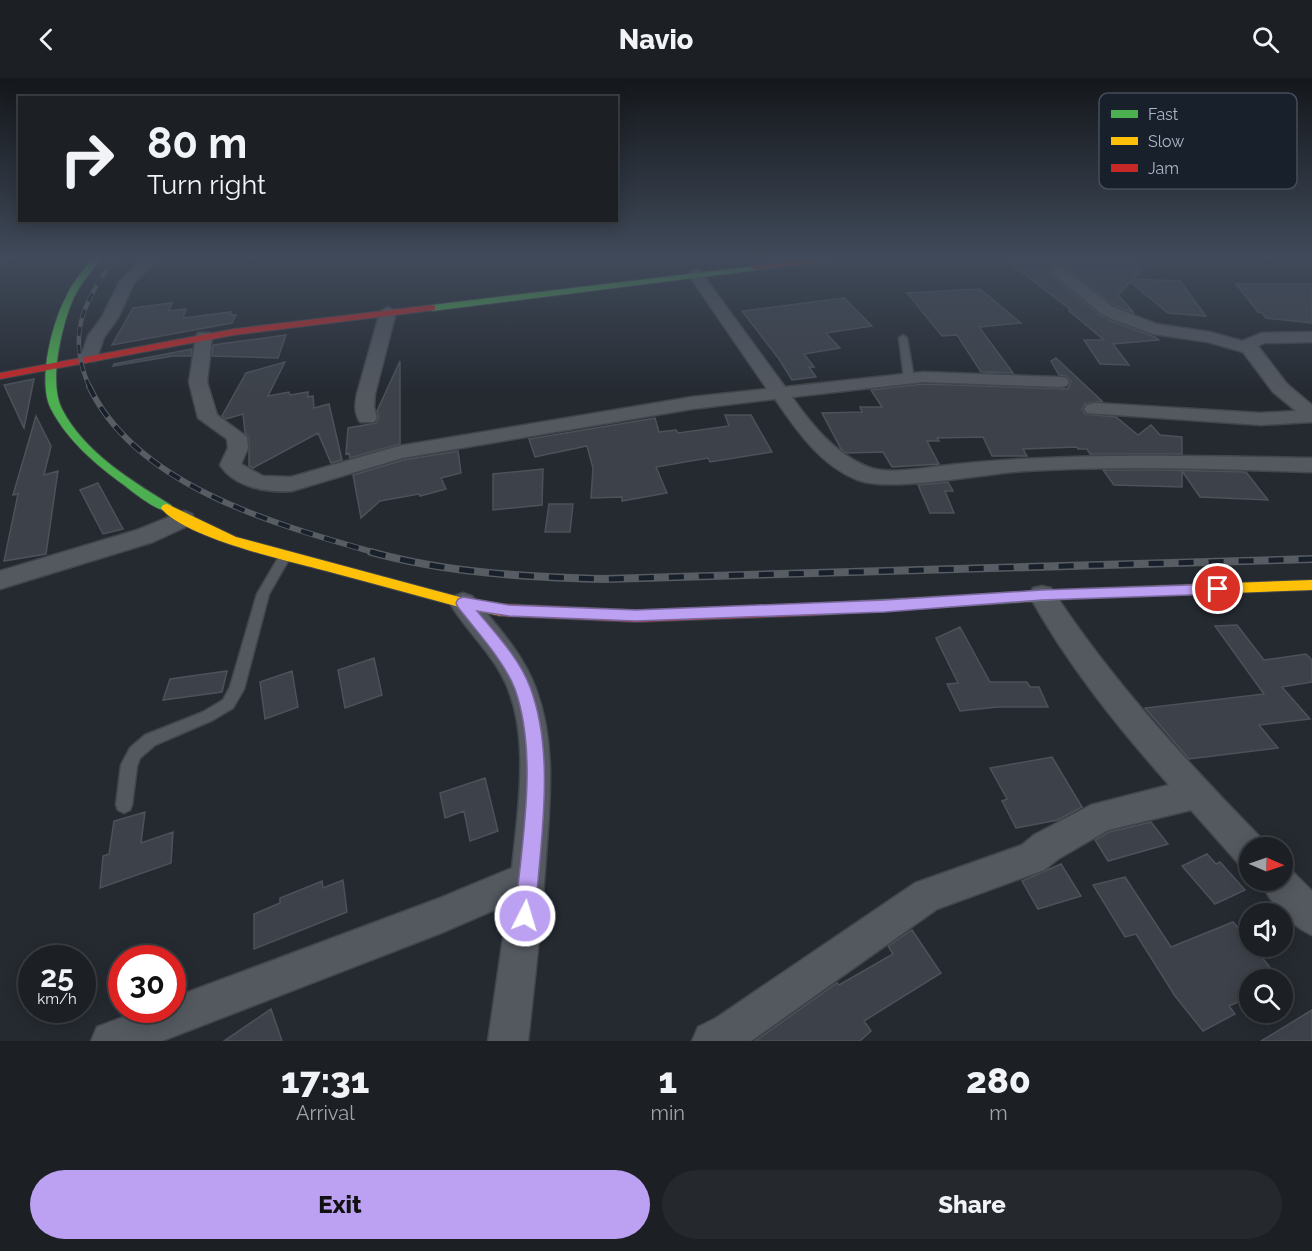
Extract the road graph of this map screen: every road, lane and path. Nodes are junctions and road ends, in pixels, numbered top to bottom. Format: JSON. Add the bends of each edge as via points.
{"nodes":[{"id":1,"x":67,"y":304,"type":"edge"},
{"id":2,"x":116,"y":304,"type":"edge"},
{"id":3,"x":453,"y":304,"type":"edge"},
{"id":4,"x":716,"y":304,"type":"edge"},
{"id":5,"x":1099,"y":304,"type":"edge"},
{"id":6,"x":388,"y":312,"type":"junction"},
{"id":7,"x":204,"y":337,"type":"junction"},
{"id":8,"x":1312,"y":337,"type":"edge"},
{"id":9,"x":903,"y":338,"type":"dead end"},
{"id":10,"x":1249,"y":348,"type":"junction"},
{"id":11,"x":90,"y":357,"type":"junction"},
{"id":12,"x":53,"y":365,"type":"junction"},
{"id":13,"x":0,"y":376,"type":"edge"},
{"id":14,"x":909,"y":378,"type":"junction"},
{"id":15,"x":1060,"y":382,"type":"dead end"},
{"id":16,"x":779,"y":393,"type":"junction"},
{"id":17,"x":1094,"y":409,"type":"dead end"},
{"id":18,"x":1312,"y":416,"type":"edge"},
{"id":19,"x":367,"y":418,"type":"dead end"},
{"id":20,"x":1312,"y":465,"type":"edge"},
{"id":21,"x":184,"y":519,"type":"junction"},
{"id":22,"x":285,"y":556,"type":"junction"},
{"id":23,"x":0,"y":580,"type":"edge"},
{"id":24,"x":1312,"y":585,"type":"edge"},
{"id":25,"x":1042,"y":595,"type":"junction"},
{"id":26,"x":463,"y":603,"type":"junction"},
{"id":27,"x":1196,"y":794,"type":"junction"},
{"id":28,"x":124,"y":806,"type":"dead end"},
{"id":29,"x":1239,"y":839,"type":"edge"},
{"id":30,"x":528,"y":878,"type":"junction"},
{"id":31,"x":1287,"y":891,"type":"edge"},
{"id":32,"x":1312,"y":917,"type":"edge"},
{"id":33,"x":111,"y":1041,"type":"edge"},
{"id":34,"x":508,"y":1041,"type":"edge"},
{"id":35,"x":712,"y":1041,"type":"edge"}],
"edges":[{"from":1,"to":12,"type":"street","via":[[60,321]]},
{"from":2,"to":11,"type":"street","via":[[96,336]]},
{"from":3,"to":6,"type":"street"},
{"from":4,"to":16,"type":"street"},
{"from":5,"to":10,"type":"street","via":[[1153,329],[1210,337]]},
{"from":6,"to":7,"type":"street"},
{"from":6,"to":19,"type":"street","via":[[366,394]]},
{"from":7,"to":11,"type":"street"},
{"from":7,"to":16,"type":"street","via":[[198,382],[208,418],[237,437],[238,448],[230,465],[274,485],[292,484],[399,452],[621,414]]},
{"from":8,"to":10,"type":"street","via":[[1262,338],[1249,343]]},
{"from":9,"to":14,"type":"lane"},
{"from":10,"to":18,"type":"street","via":[[1280,388]]},
{"from":11,"to":12,"type":"street"},
{"from":12,"to":13,"type":"street"},
{"from":12,"to":21,"type":"street","via":[[50,388],[55,407],[90,452],[136,490]]},
{"from":14,"to":15,"type":"street"},
{"from":14,"to":16,"type":"street"},
{"from":16,"to":20,"type":"street","via":[[819,445],[853,469],[880,477],[1025,464],[1148,461]]},
{"from":17,"to":18,"type":"street","via":[[1261,419]]},
{"from":21,"to":22,"type":"street","via":[[232,541]]},
{"from":21,"to":23,"type":"street","via":[[145,536]]},
{"from":22,"to":26,"type":"street"},
{"from":22,"to":28,"type":"lane","via":[[263,594],[237,689],[228,704],[150,740],[135,753],[129,765]]},
{"from":24,"to":25,"type":"street"},
{"from":25,"to":26,"type":"street","via":[[636,616],[509,610]]},
{"from":25,"to":27,"type":"street","via":[[1094,673]]},
{"from":26,"to":30,"type":"street","via":[[503,654],[522,686],[530,715],[535,750]]},
{"from":27,"to":29,"type":"street"},
{"from":27,"to":35,"type":"street","via":[[1102,816],[1032,858],[927,895]]},
{"from":30,"to":33,"type":"street"},
{"from":30,"to":34,"type":"street"},
{"from":31,"to":32,"type":"street"}]}
